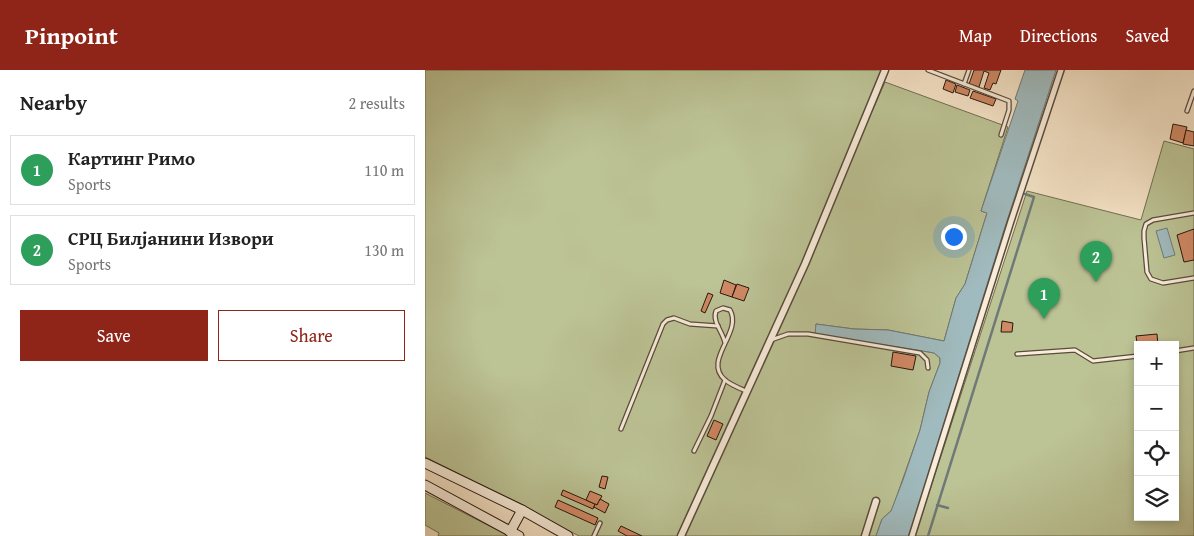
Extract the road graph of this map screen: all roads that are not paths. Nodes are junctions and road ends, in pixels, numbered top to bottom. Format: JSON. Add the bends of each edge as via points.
{"nodes":[{"id":1,"x":885,"y":70,"type":"edge"},
{"id":2,"x":928,"y":70,"type":"edge"},
{"id":3,"x":969,"y":70,"type":"edge"},
{"id":4,"x":1061,"y":70,"type":"edge"},
{"id":5,"x":964,"y":84,"type":"junction"},
{"id":6,"x":1194,"y":91,"type":"edge"},
{"id":7,"x":1187,"y":111,"type":"dead end"},
{"id":8,"x":1001,"y":134,"type":"dead end"},
{"id":9,"x":1194,"y":213,"type":"edge"},
{"id":10,"x":1194,"y":278,"type":"edge"},
{"id":11,"x":718,"y":326,"type":"junction"},
{"id":12,"x":769,"y":342,"type":"junction"},
{"id":13,"x":725,"y":343,"type":"junction"},
{"id":14,"x":1194,"y":348,"type":"edge"},
{"id":15,"x":1179,"y":350,"type":"edge"},
{"id":16,"x":1017,"y":354,"type":"dead end"},
{"id":17,"x":1134,"y":356,"type":"edge"},
{"id":18,"x":928,"y":368,"type":"dead end"},
{"id":19,"x":725,"y":380,"type":"junction"},
{"id":20,"x":746,"y":391,"type":"junction"},
{"id":21,"x":621,"y":429,"type":"dead end"},
{"id":22,"x":694,"y":451,"type":"dead end"},
{"id":23,"x":425,"y":463,"type":"edge"},
{"id":24,"x":425,"y":485,"type":"edge"},
{"id":25,"x":876,"y":500,"type":"dead end"},
{"id":26,"x":522,"y":510,"type":"junction"},
{"id":27,"x":600,"y":523,"type":"dead end"},
{"id":28,"x":515,"y":534,"type":"edge"},
{"id":29,"x":568,"y":536,"type":"edge"},
{"id":30,"x":594,"y":536,"type":"edge"},
{"id":31,"x":681,"y":536,"type":"edge"},
{"id":32,"x":865,"y":536,"type":"edge"},
{"id":33,"x":912,"y":536,"type":"edge"}],
"edges":[{"from":1,"to":12,"type":"street","via":[[805,264]]},
{"from":2,"to":5,"type":"lane"},
{"from":3,"to":5,"type":"lane"},
{"from":4,"to":33,"type":"street"},
{"from":5,"to":8,"type":"lane","via":[[1009,101]]},
{"from":6,"to":7,"type":"lane"},
{"from":9,"to":10,"type":"lane","via":[[1153,220],[1144,231],[1147,272],[1151,279],[1163,283]]},
{"from":11,"to":13,"type":"lane"},
{"from":11,"to":13,"type":"lane","via":[[716,311],[727,308],[732,317]]},
{"from":11,"to":21,"type":"lane","via":[[690,324],[674,318],[663,324]]},
{"from":12,"to":18,"type":"lane","via":[[782,335],[808,334],[920,354],[927,360]]},
{"from":12,"to":20,"type":"street"},
{"from":13,"to":19,"type":"lane","via":[[718,370]]},
{"from":14,"to":15,"type":"lane"},
{"from":16,"to":17,"type":"lane","via":[[1075,350],[1093,361]]},
{"from":19,"to":20,"type":"lane"},
{"from":19,"to":22,"type":"lane"},
{"from":20,"to":31,"type":"street"},
{"from":23,"to":26,"type":"main road"},
{"from":24,"to":28,"type":"main road"},
{"from":25,"to":32,"type":"street"},
{"from":26,"to":28,"type":"main road"},
{"from":26,"to":29,"type":"main road"},
{"from":27,"to":30,"type":"lane"}]}
